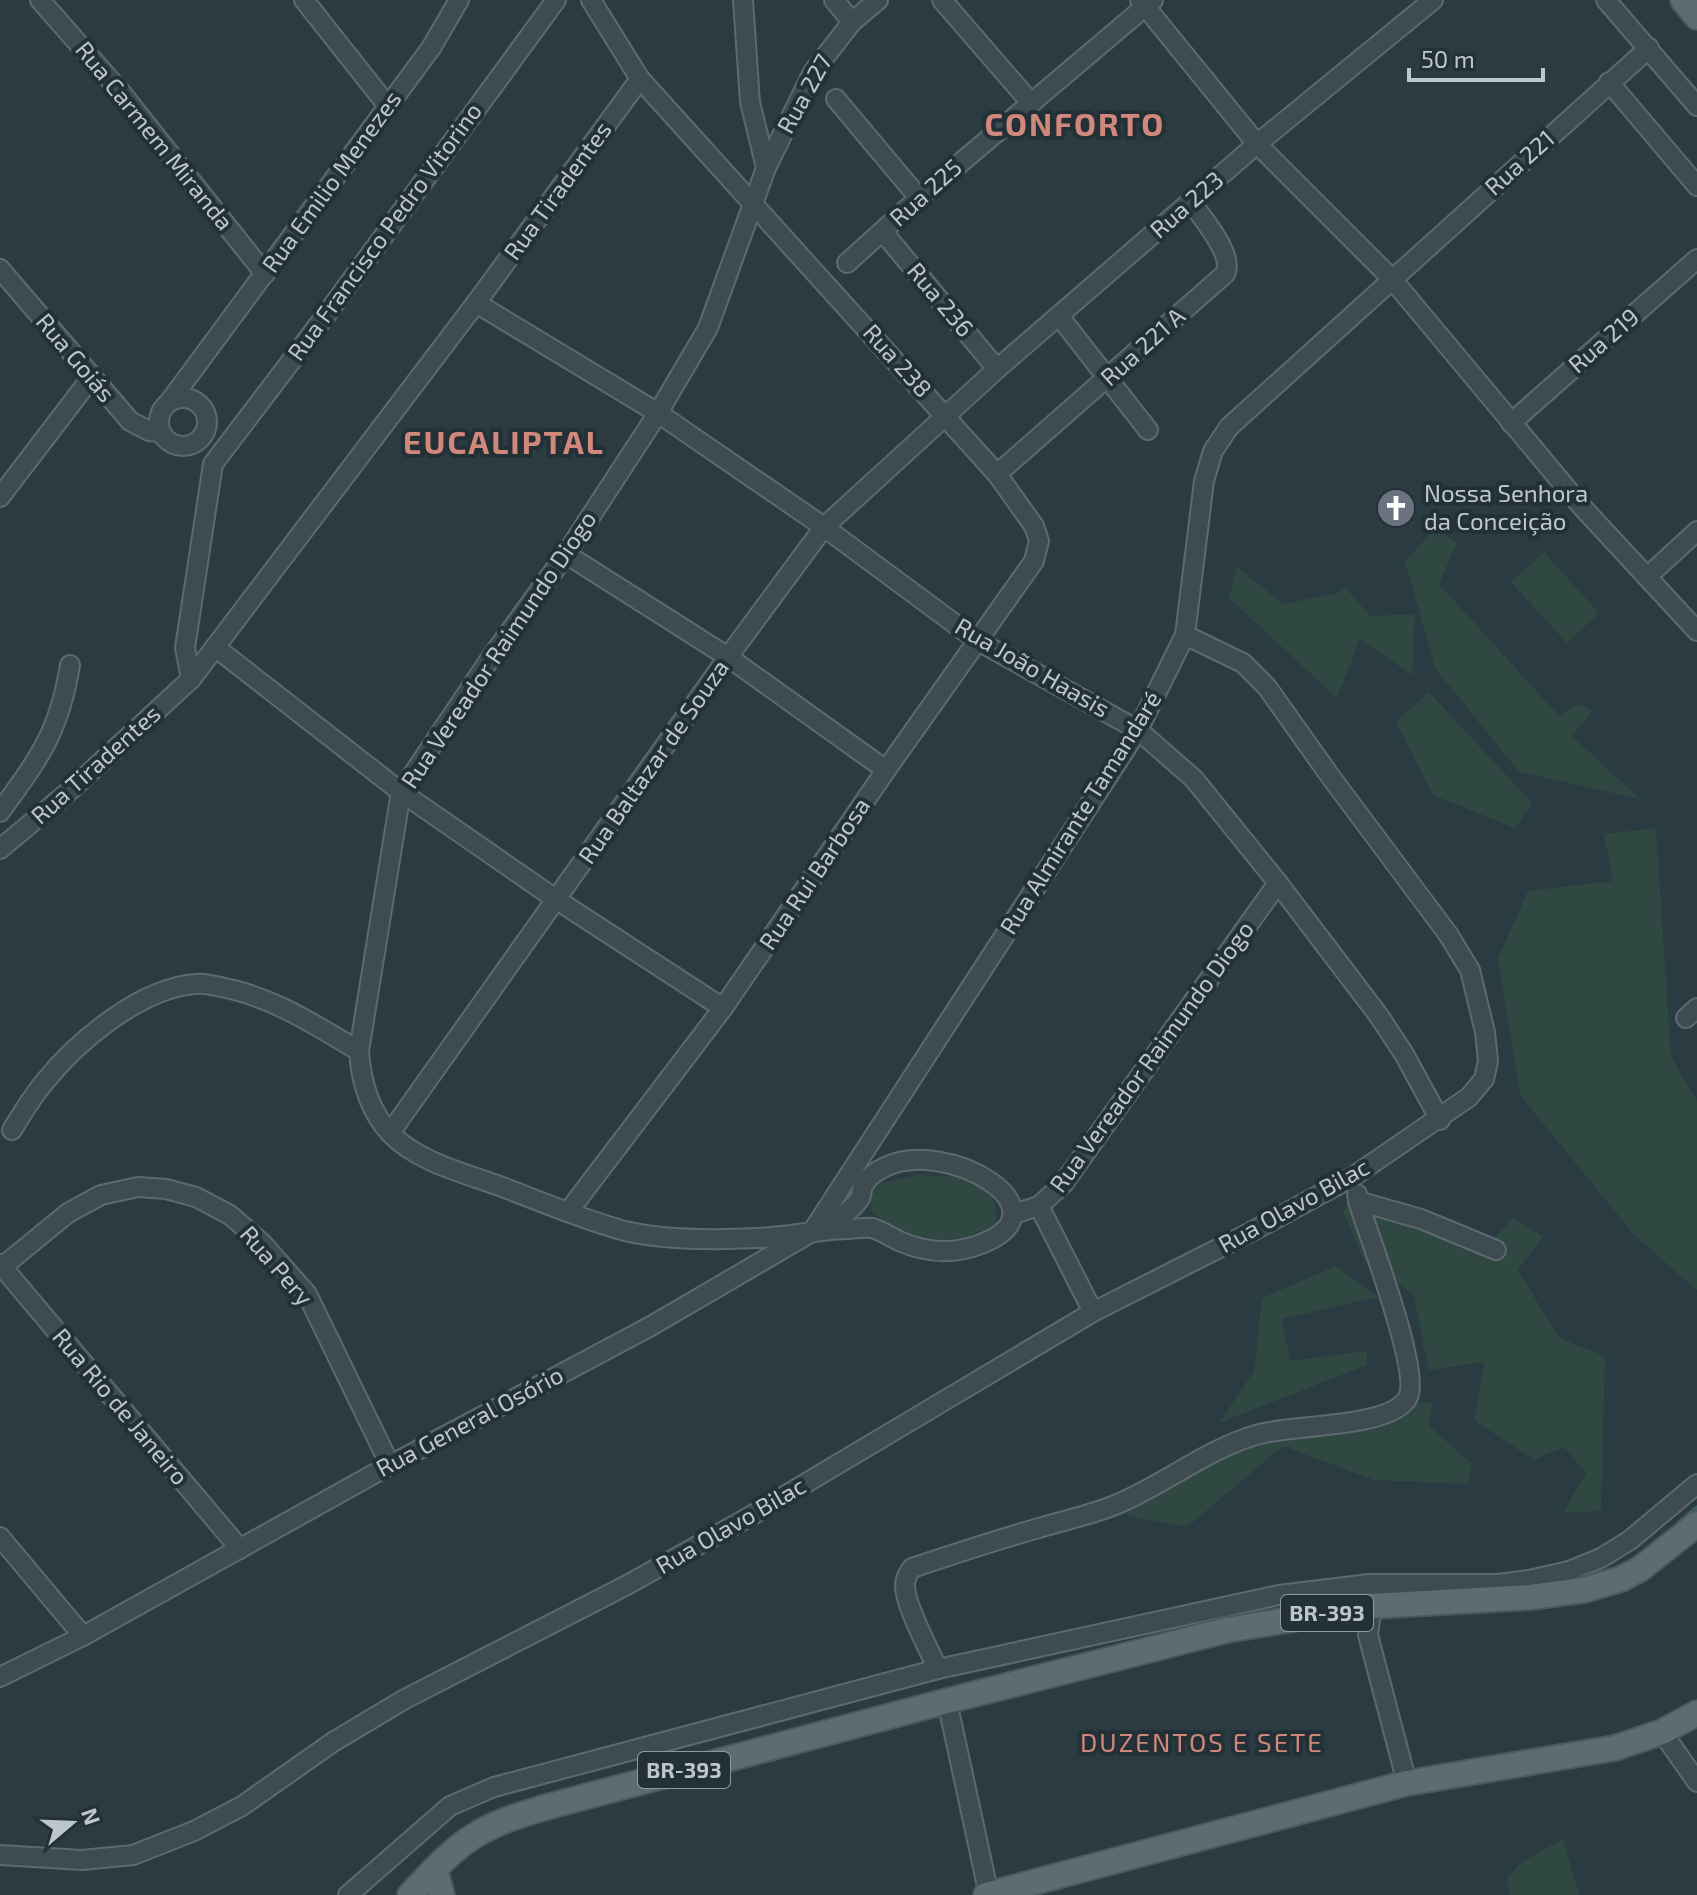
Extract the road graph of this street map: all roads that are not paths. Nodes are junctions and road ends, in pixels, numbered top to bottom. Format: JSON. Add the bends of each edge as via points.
{"nodes":[{"id":1,"x":40,"y":0,"type":"edge"},
{"id":2,"x":304,"y":0,"type":"edge"},
{"id":3,"x":459,"y":0,"type":"edge"},
{"id":4,"x":556,"y":0,"type":"edge"},
{"id":5,"x":591,"y":0,"type":"edge"},
{"id":6,"x":743,"y":0,"type":"edge"},
{"id":7,"x":834,"y":0,"type":"edge"},
{"id":8,"x":878,"y":0,"type":"edge"},
{"id":9,"x":942,"y":0,"type":"edge"},
{"id":10,"x":1433,"y":0,"type":"edge"},
{"id":11,"x":1606,"y":0,"type":"edge"},
{"id":12,"x":1683,"y":0,"type":"edge"},
{"id":13,"x":1146,"y":2,"type":"edge"},
{"id":14,"x":1697,"y":17,"type":"edge"},
{"id":15,"x":852,"y":22,"type":"junction"},
{"id":16,"x":1649,"y":48,"type":"junction"},
{"id":17,"x":640,"y":79,"type":"junction"},
{"id":18,"x":1609,"y":82,"type":"junction"},
{"id":19,"x":836,"y":99,"type":"dead end"},
{"id":20,"x":1031,"y":103,"type":"junction"},
{"id":21,"x":387,"y":105,"type":"junction"},
{"id":22,"x":1697,"y":106,"type":"edge"},
{"id":23,"x":1257,"y":144,"type":"junction"},
{"id":24,"x":766,"y":168,"type":"junction"},
{"id":25,"x":1697,"y":186,"type":"edge"},
{"id":26,"x":919,"y":198,"type":"junction"},
{"id":27,"x":753,"y":201,"type":"junction"},
{"id":28,"x":1191,"y":202,"type":"junction"},
{"id":29,"x":883,"y":232,"type":"junction"},
{"id":30,"x":1697,"y":259,"type":"edge"},
{"id":31,"x":847,"y":263,"type":"dead end"},
{"id":32,"x":0,"y":269,"type":"edge"},
{"id":33,"x":265,"y":274,"type":"junction"},
{"id":34,"x":1392,"y":279,"type":"junction"},
{"id":35,"x":476,"y":303,"type":"junction"},
{"id":36,"x":1059,"y":316,"type":"junction"},
{"id":37,"x":198,"y":361,"type":"junction"},
{"id":38,"x":997,"y":369,"type":"junction"},
{"id":39,"x":1109,"y":377,"type":"junction"},
{"id":40,"x":91,"y":378,"type":"junction"},
{"id":41,"x":170,"y":401,"type":"junction"},
{"id":42,"x":204,"y":410,"type":"junction"},
{"id":43,"x":658,"y":413,"type":"junction"},
{"id":44,"x":945,"y":414,"type":"junction"},
{"id":45,"x":1511,"y":423,"type":"junction"},
{"id":46,"x":1148,"y":430,"type":"dead end"},
{"id":47,"x":160,"y":432,"type":"junction"},
{"id":48,"x":201,"y":438,"type":"junction"},
{"id":49,"x":213,"y":464,"type":"junction"},
{"id":50,"x":997,"y":474,"type":"junction"},
{"id":51,"x":0,"y":497,"type":"edge"},
{"id":52,"x":1034,"y":526,"type":"joint"},
{"id":53,"x":824,"y":527,"type":"junction"},
{"id":54,"x":1697,"y":531,"type":"edge"},
{"id":55,"x":566,"y":554,"type":"junction"},
{"id":56,"x":1647,"y":577,"type":"junction"},
{"id":57,"x":1697,"y":631,"type":"edge"},
{"id":58,"x":1185,"y":635,"type":"junction"},
{"id":59,"x":978,"y":641,"type":"junction"},
{"id":60,"x":215,"y":647,"type":"junction"},
{"id":61,"x":728,"y":657,"type":"junction"},
{"id":62,"x":70,"y":665,"type":"dead end"},
{"id":63,"x":191,"y":679,"type":"junction"},
{"id":64,"x":1138,"y":730,"type":"junction"},
{"id":65,"x":886,"y":770,"type":"junction"},
{"id":66,"x":401,"y":792,"type":"junction"},
{"id":67,"x":0,"y":812,"type":"edge"},
{"id":68,"x":0,"y":849,"type":"edge"},
{"id":69,"x":1278,"y":883,"type":"junction"},
{"id":70,"x":557,"y":900,"type":"junction"},
{"id":71,"x":723,"y":1008,"type":"junction"},
{"id":72,"x":359,"y":1051,"type":"junction"},
{"id":73,"x":889,"y":1111,"type":"joint"},
{"id":74,"x":1440,"y":1120,"type":"junction"},
{"id":75,"x":12,"y":1130,"type":"dead end"},
{"id":76,"x":390,"y":1133,"type":"junction"},
{"id":77,"x":1354,"y":1176,"type":"junction"},
{"id":78,"x":860,"y":1198,"type":"junction"},
{"id":79,"x":1358,"y":1201,"type":"junction"},
{"id":80,"x":1010,"y":1206,"type":"junction"},
{"id":81,"x":1039,"y":1206,"type":"junction"},
{"id":82,"x":568,"y":1212,"type":"junction"},
{"id":83,"x":873,"y":1228,"type":"junction"},
{"id":84,"x":818,"y":1231,"type":"junction"},
{"id":85,"x":1496,"y":1250,"type":"dead end"},
{"id":86,"x":1,"y":1266,"type":"edge"},
{"id":87,"x":1093,"y":1312,"type":"junction"},
{"id":88,"x":390,"y":1465,"type":"junction"},
{"id":89,"x":1697,"y":1484,"type":"edge"},
{"id":90,"x":1697,"y":1524,"type":"edge"},
{"id":91,"x":0,"y":1537,"type":"edge"},
{"id":92,"x":240,"y":1549,"type":"junction"},
{"id":93,"x":1372,"y":1606,"type":"junction"},
{"id":94,"x":83,"y":1636,"type":"junction"},
{"id":95,"x":938,"y":1669,"type":"junction"},
{"id":96,"x":0,"y":1677,"type":"edge"},
{"id":97,"x":947,"y":1701,"type":"junction"},
{"id":98,"x":1697,"y":1713,"type":"edge"},
{"id":99,"x":1662,"y":1732,"type":"junction"},
{"id":100,"x":1697,"y":1782,"type":"edge"},
{"id":101,"x":1407,"y":1783,"type":"junction"},
{"id":102,"x":0,"y":1855,"type":"edge"},
{"id":103,"x":435,"y":1870,"type":"junction"},
{"id":104,"x":348,"y":1895,"type":"edge"},
{"id":105,"x":410,"y":1895,"type":"edge"},
{"id":106,"x":442,"y":1895,"type":"edge"},
{"id":107,"x":988,"y":1895,"type":"edge"}],
"edges":[{"from":1,"to":33,"type":"street","name":"Rua Carmem Miranda","via":[[120,91]]},
{"from":2,"to":21,"type":"street"},
{"from":3,"to":21,"type":"street","name":"Rua Emilio Menezes","via":[[431,48]]},
{"from":4,"to":49,"type":"street","name":"Rua Francisco Pedro Vitorino"},
{"from":5,"to":17,"type":"street","name":"Rua 238"},
{"from":6,"to":24,"type":"street","via":[[750,102]]},
{"from":7,"to":15,"type":"street"},
{"from":8,"to":15,"type":"street","name":"Rua 227"},
{"from":9,"to":20,"type":"street"},
{"from":10,"to":23,"type":"street","name":"Rua 223"},
{"from":11,"to":16,"type":"street"},
{"from":12,"to":14,"type":"main road"},
{"from":13,"to":20,"type":"street","name":"Rua 225"},
{"from":13,"to":23,"type":"street"},
{"from":15,"to":24,"type":"street","name":"Rua 227","via":[[813,72]]},
{"from":16,"to":18,"type":"street","name":"Rua 221"},
{"from":16,"to":22,"type":"street"},
{"from":17,"to":27,"type":"street","name":"Rua 238"},
{"from":17,"to":35,"type":"street","name":"Rua Tiradentes"},
{"from":18,"to":25,"type":"street"},
{"from":18,"to":34,"type":"street","name":"Rua 221"},
{"from":19,"to":26,"type":"street"},
{"from":20,"to":26,"type":"street","name":"Rua 225"},
{"from":21,"to":33,"type":"street","name":"Rua Emilio Menezes"},
{"from":23,"to":28,"type":"street","name":"Rua 223"},
{"from":23,"to":34,"type":"street"},
{"from":24,"to":27,"type":"street","name":"Rua 227"},
{"from":26,"to":29,"type":"street","name":"Rua 225"},
{"from":27,"to":43,"type":"street","name":"Rua Vereador Raimundo Diogo","via":[[708,328]]},
{"from":27,"to":44,"type":"street","name":"Rua 238"},
{"from":28,"to":36,"type":"street","name":"Rua 223"},
{"from":28,"to":39,"type":"street","name":"Rua 221 A","via":[[1226,255],[1228,268]]},
{"from":29,"to":31,"type":"street","name":"Rua 225"},
{"from":29,"to":38,"type":"street","name":"Rua 236"},
{"from":30,"to":45,"type":"street","name":"Rua 219"},
{"from":32,"to":40,"type":"street","name":"Rua Goiás"},
{"from":33,"to":37,"type":"street","name":"Rua Emilio Menezes"},
{"from":34,"to":45,"type":"street"},
{"from":34,"to":58,"type":"street","name":"Rua Almirante Tamandaré","via":[[1229,427],[1213,451],[1204,481]]},
{"from":35,"to":43,"type":"street","name":"Rua João Haasis"},
{"from":35,"to":60,"type":"street","name":"Rua Tiradentes"},
{"from":36,"to":38,"type":"street","name":"Rua 223"},
{"from":36,"to":39,"type":"street"},
{"from":37,"to":41,"type":"street","name":"Rua Emilio Menezes"},
{"from":37,"to":42,"type":"street"},
{"from":38,"to":44,"type":"street","name":"Rua 223"},
{"from":39,"to":46,"type":"street"},
{"from":39,"to":50,"type":"street","name":"Rua 221 A"},
{"from":40,"to":47,"type":"street","name":"Rua Goiás","via":[[130,421]]},
{"from":40,"to":51,"type":"street"},
{"from":41,"to":42,"type":"street","via":[[189,399]]},
{"from":41,"to":47,"type":"street","via":[[159,415]]},
{"from":42,"to":48,"type":"street","via":[[207,420]]},
{"from":43,"to":53,"type":"street","name":"Rua João Haasis"},
{"from":43,"to":55,"type":"street","name":"Rua Vereador Raimundo Diogo"},
{"from":44,"to":50,"type":"street","name":"Rua 238"},
{"from":44,"to":53,"type":"street","name":"Rua Baltazar de Souza"},
{"from":45,"to":56,"type":"street"},
{"from":47,"to":48,"type":"street","via":[[174,445]]},
{"from":48,"to":49,"type":"street"},
{"from":49,"to":63,"type":"street","via":[[185,648]]},
{"from":50,"to":52,"type":"street","name":"Rua 238"},
{"from":52,"to":59,"type":"street","name":"Rua Rui Barbosa","via":[[1039,541],[1034,561]]},
{"from":53,"to":59,"type":"street","name":"Rua João Haasis"},
{"from":53,"to":61,"type":"street","name":"Rua Baltazar de Souza"},
{"from":54,"to":56,"type":"street"},
{"from":55,"to":61,"type":"street"},
{"from":55,"to":66,"type":"street","name":"Rua Vereador Raimundo Diogo"},
{"from":56,"to":57,"type":"street"},
{"from":58,"to":64,"type":"street","name":"Rua Almirante Tamandaré"},
{"from":58,"to":74,"type":"street","name":"Rua Olavo Bilac","via":[[1243,663],[1267,687],[1470,970],[1488,1061],[1484,1079]]},
{"from":59,"to":64,"type":"street","name":"Rua João Haasis"},
{"from":59,"to":65,"type":"street","name":"Rua Rui Barbosa"},
{"from":60,"to":63,"type":"street","name":"Rua Tiradentes"},
{"from":60,"to":66,"type":"street"},
{"from":61,"to":65,"type":"street"},
{"from":61,"to":70,"type":"street","name":"Rua Baltazar de Souza"},
{"from":62,"to":67,"type":"street","via":[[55,729]]},
{"from":63,"to":68,"type":"street","name":"Rua Tiradentes"},
{"from":64,"to":69,"type":"street","name":"Rua João Haasis","via":[[1194,779]]},
{"from":64,"to":73,"type":"street","name":"Rua Almirante Tamandaré"},
{"from":65,"to":71,"type":"street","name":"Rua Rui Barbosa"},
{"from":66,"to":70,"type":"street"},
{"from":66,"to":72,"type":"street","name":"Rua Vereador Raimundo Diogo"},
{"from":69,"to":74,"type":"street","name":"Rua João Haasis","via":[[1379,1016]]},
{"from":69,"to":81,"type":"street","name":"Rua Vereador Raimundo Diogo","via":[[1063,1184]]},
{"from":70,"to":71,"type":"street"},
{"from":70,"to":76,"type":"street","name":"Rua Baltazar de Souza"},
{"from":71,"to":82,"type":"street","name":"Rua Rui Barbosa"},
{"from":72,"to":75,"type":"street","via":[[278,1004],[240,991],[199,983],[164,990],[118,1014],[80,1047],[42,1084]]},
{"from":72,"to":76,"type":"street","name":"Rua Vereador Raimundo Diogo","via":[[366,1091]]},
{"from":73,"to":84,"type":"street","name":"Rua General Osório"},
{"from":74,"to":77,"type":"street","name":"Rua Olavo Bilac"},
{"from":76,"to":82,"type":"street","name":"Rua Vereador Raimundo Diogo","via":[[438,1163]]},
{"from":77,"to":79,"type":"street"},
{"from":77,"to":87,"type":"street","name":"Rua Olavo Bilac"},
{"from":78,"to":80,"type":"street","via":[[870,1177],[888,1166],[946,1160],[995,1184]]},
{"from":78,"to":83,"type":"street"},
{"from":78,"to":84,"type":"street"},
{"from":79,"to":85,"type":"street","via":[[1421,1219]]},
{"from":79,"to":95,"type":"street","via":[[1408,1354],[1408,1398],[1379,1415],[1348,1423],[1259,1434],[1100,1511],[912,1568],[905,1587]]},
{"from":80,"to":81,"type":"street","name":"Rua Vereador Raimundo Diogo"},
{"from":80,"to":83,"type":"street","name":"Rua Vereador Raimundo Diogo","via":[[1010,1228],[999,1237],[950,1252],[906,1244]]},
{"from":81,"to":87,"type":"street"},
{"from":82,"to":84,"type":"street","name":"Rua Vereador Raimundo Diogo","via":[[627,1231],[669,1236],[759,1238]]},
{"from":83,"to":84,"type":"street","name":"Rua Vereador Raimundo Diogo"},
{"from":84,"to":88,"type":"street","name":"Rua General Osório"},
{"from":86,"to":88,"type":"street","name":"Rua Pery","via":[[68,1213],[101,1195],[138,1187],[196,1197],[230,1215],[307,1294]]},
{"from":86,"to":92,"type":"street","name":"Rua Rio de Janeiro"},
{"from":87,"to":102,"type":"street","name":"Rua Olavo Bilac","via":[[695,1547],[366,1721],[242,1806],[194,1831],[133,1855],[82,1860]]},
{"from":88,"to":92,"type":"street","name":"Rua General Osório"},
{"from":89,"to":95,"type":"street","via":[[1630,1540],[1569,1571],[1498,1584],[1369,1584],[1279,1595]]},
{"from":90,"to":93,"type":"main road","number":"BR-393","via":[[1640,1569],[1584,1590]]},
{"from":91,"to":94,"type":"street"},
{"from":92,"to":94,"type":"street","name":"Rua General Osório"},
{"from":93,"to":97,"type":"main road","number":"BR-393","via":[[1227,1630]]},
{"from":93,"to":101,"type":"street","via":[[1368,1635]]},
{"from":94,"to":96,"type":"street","name":"Rua General Osório"},
{"from":95,"to":104,"type":"street","via":[[465,1797]]},
{"from":97,"to":103,"type":"main road","number":"BR-393","via":[[501,1822],[476,1834]]},
{"from":97,"to":107,"type":"street"},
{"from":98,"to":99,"type":"main road"},
{"from":99,"to":100,"type":"street"},
{"from":99,"to":101,"type":"main road","via":[[1580,1755]]},
{"from":101,"to":107,"type":"main road"},
{"from":103,"to":105,"type":"main road","number":"BR-393"},
{"from":103,"to":106,"type":"main road"}]}
